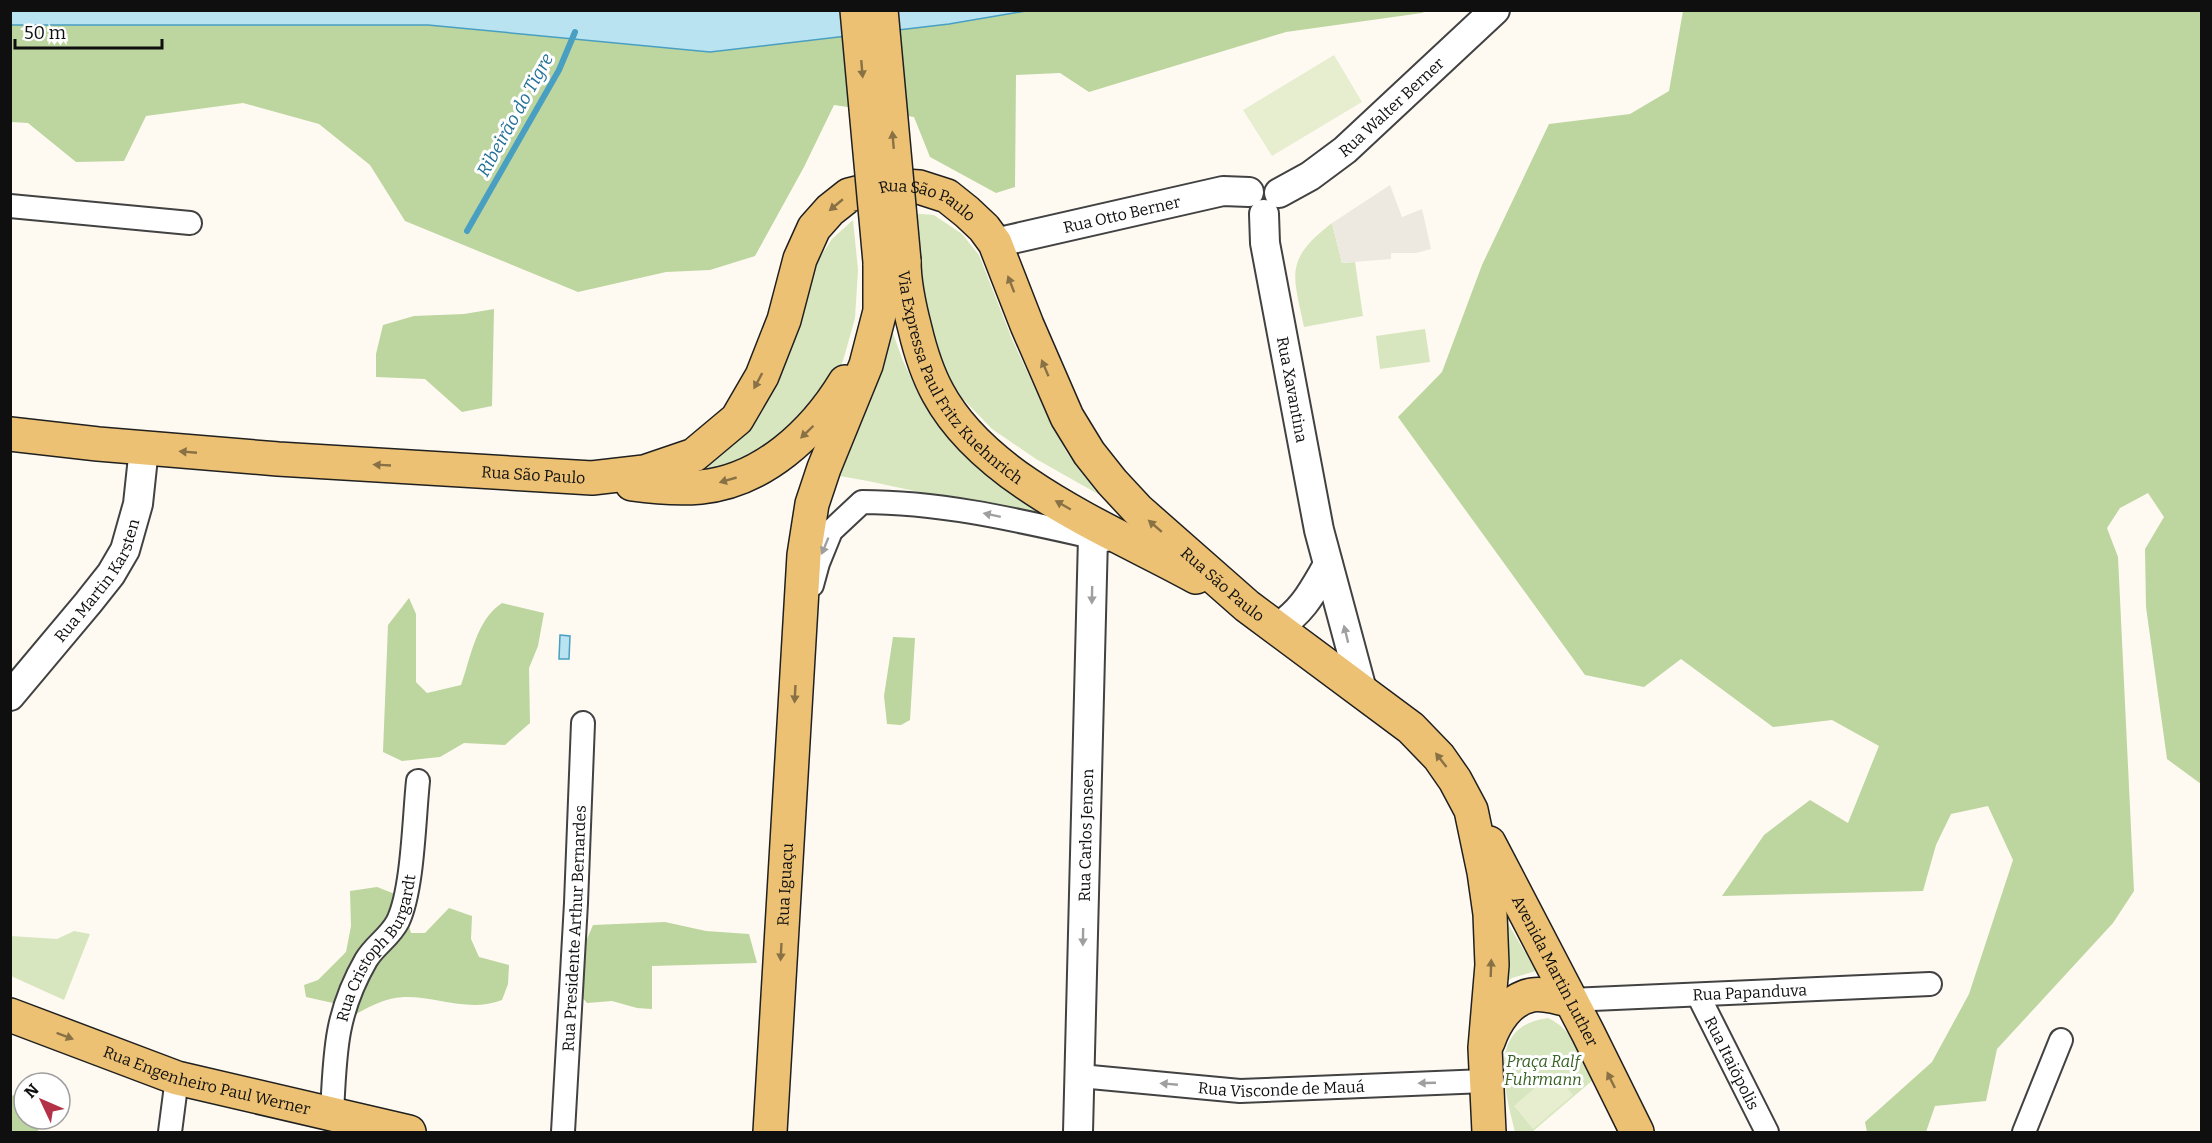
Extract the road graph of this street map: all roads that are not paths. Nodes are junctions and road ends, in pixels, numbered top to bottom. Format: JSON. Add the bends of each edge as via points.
{"nodes":[{"id":1,"x":857,"y":10,"type":"edge"},
{"id":2,"x":881,"y":10,"type":"edge"},
{"id":3,"x":1495,"y":10,"type":"edge"},
{"id":4,"x":1264,"y":200,"type":"junction"},
{"id":5,"x":10,"y":206,"type":"edge"},
{"id":6,"x":190,"y":223,"type":"dead end"},
{"id":7,"x":995,"y":243,"type":"junction"},
{"id":8,"x":892,"y":262,"type":"junction"},
{"id":9,"x":880,"y":310,"type":"junction"},
{"id":10,"x":10,"y":434,"type":"edge"},
{"id":11,"x":144,"y":448,"type":"junction"},
{"id":12,"x":592,"y":478,"type":"junction"},
{"id":13,"x":1093,"y":537,"type":"junction"},
{"id":14,"x":1131,"y":545,"type":"junction"},
{"id":15,"x":1328,"y":565,"type":"junction"},
{"id":16,"x":1247,"y":606,"type":"junction"},
{"id":17,"x":1277,"y":628,"type":"junction"},
{"id":18,"x":799,"y":636,"type":"junction"},
{"id":19,"x":1362,"y":690,"type":"junction"},
{"id":20,"x":10,"y":696,"type":"edge"},
{"id":21,"x":583,"y":723,"type":"dead end"},
{"id":22,"x":418,"y":781,"type":"dead end"},
{"id":23,"x":1471,"y":810,"type":"junction"},
{"id":24,"x":1930,"y":984,"type":"dead end"},
{"id":25,"x":1698,"y":994,"type":"junction"},
{"id":26,"x":1570,"y":1000,"type":"junction"},
{"id":27,"x":10,"y":1016,"type":"edge"},
{"id":28,"x":2061,"y":1040,"type":"dead end"},
{"id":29,"x":1485,"y":1048,"type":"junction"},
{"id":30,"x":1080,"y":1076,"type":"junction"},
{"id":31,"x":177,"y":1078,"type":"junction"},
{"id":32,"x":1485,"y":1081,"type":"junction"},
{"id":33,"x":332,"y":1114,"type":"junction"},
{"id":34,"x":1490,"y":1130,"type":"edge"},
{"id":35,"x":170,"y":1132,"type":"edge"},
{"id":36,"x":409,"y":1132,"type":"edge"},
{"id":37,"x":563,"y":1132,"type":"edge"},
{"id":38,"x":770,"y":1132,"type":"edge"},
{"id":39,"x":1078,"y":1132,"type":"edge"},
{"id":40,"x":1637,"y":1132,"type":"edge"},
{"id":41,"x":1767,"y":1132,"type":"edge"},
{"id":42,"x":2024,"y":1132,"type":"edge"}],
"edges":[{"from":1,"to":8,"type":"main road","name":"Via Expressa Paul Fritz Kuehnrich","one_way":true,"bridge":true},
{"from":8,"to":2,"type":"main road","name":"Via Expressa Paul Fritz Kuehnrich","one_way":true,"bridge":true},
{"from":3,"to":4,"type":"street","name":"Rua Walter Berner","via":[[1345,150],[1310,176]]},
{"from":4,"to":7,"type":"street","name":"Rua Otto Berner","via":[[1223,191]]},
{"from":4,"to":15,"type":"street","name":"Rua Xavantina","via":[[1264,243]]},
{"from":5,"to":6,"type":"street"},
{"from":7,"to":12,"type":"main road","name":"Rua São Paulo","one_way":true,"via":[[984,228],[947,196],[919,187],[889,185],[849,195],[814,228],[762,376],[737,419],[694,456],[644,472]]},
{"from":16,"to":7,"type":"main road","name":"Rua São Paulo","one_way":true,"via":[[1138,510],[1089,453],[1067,417]]},
{"from":8,"to":9,"type":"main road","name":"Via Expressa Paul Fritz Kuehnrich"},
{"from":14,"to":8,"type":"main road","name":"Via Expressa Paul Fritz Kuehnrich","one_way":true,"via":[[1020,480],[965,432],[938,394],[920,351],[904,276]]},
{"from":9,"to":12,"type":"main road","one_way":true,"via":[[856,364],[832,403],[797,442],[762,467],[734,480],[701,487],[652,487]]},
{"from":9,"to":18,"type":"main road","name":"Via Expressa Paul Fritz Kuehnrich","via":[[866,364],[812,504]]},
{"from":10,"to":11,"type":"main road","name":"Rua São Paulo"},
{"from":12,"to":11,"type":"main road","name":"Rua São Paulo","one_way":true},
{"from":11,"to":20,"type":"street","name":"Rua Martin Karsten","via":[[138,504],[125,550],[94,596]]},
{"from":13,"to":14,"type":"street"},
{"from":13,"to":18,"type":"street","one_way":true,"via":[[974,511],[862,502],[831,531],[818,563]]},
{"from":13,"to":30,"type":"street","name":"Rua Carlos Jensen","one_way":true},
{"from":14,"to":16,"type":"main road","name":"Via Expressa Paul Fritz Kuehnrich"},
{"from":15,"to":17,"type":"street","via":[[1302,608]]},
{"from":19,"to":15,"type":"street","name":"Rua Xavantina","one_way":true},
{"from":16,"to":17,"type":"main road","name":"Rua São Paulo"},
{"from":17,"to":19,"type":"main road","name":"Rua São Paulo"},
{"from":18,"to":38,"type":"main road","name":"Rua Iguaçu","one_way":true},
{"from":23,"to":19,"type":"main road","name":"Rua São Paulo","one_way":true,"via":[[1439,757],[1411,728]]},
{"from":21,"to":37,"type":"street","name":"Rua Presidente Arthur Bernardes"},
{"from":22,"to":33,"type":"street","name":"Rua Cristoph Burgardt","via":[[406,893],[399,920],[370,954],[342,1011],[335,1042]]},
{"from":23,"to":26,"type":"main road","name":"Avenida Martin Luther"},
{"from":29,"to":23,"type":"main road","name":"Rua São Paulo","one_way":true,"via":[[1492,965],[1490,914]]},
{"from":24,"to":25,"type":"street","name":"Rua Papanduva"},
{"from":25,"to":26,"type":"street","name":"Rua Papanduva"},
{"from":25,"to":41,"type":"street","name":"Rua Itaiópolis"},
{"from":26,"to":29,"type":"main road","name":"Rua São Paulo","via":[[1531,995],[1510,1006],[1496,1022]]},
{"from":40,"to":26,"type":"main road","name":"Avenida Martin Luther","one_way":true},
{"from":27,"to":31,"type":"main road","name":"Rua Engenheiro Paul Werner","one_way":true},
{"from":28,"to":42,"type":"street"},
{"from":29,"to":32,"type":"main road","name":"Rua São Paulo"},
{"from":32,"to":30,"type":"street","name":"Rua Visconde de Mauá","one_way":true,"via":[[1240,1091]]},
{"from":30,"to":39,"type":"street","name":"Rua Carlos Jensen"},
{"from":31,"to":33,"type":"main road","name":"Rua Engenheiro Paul Werner"},
{"from":31,"to":35,"type":"street"},
{"from":32,"to":34,"type":"main road","name":"Rua São Paulo"},
{"from":33,"to":36,"type":"main road","name":"Rua Engenheiro Paul Werner"}]}
